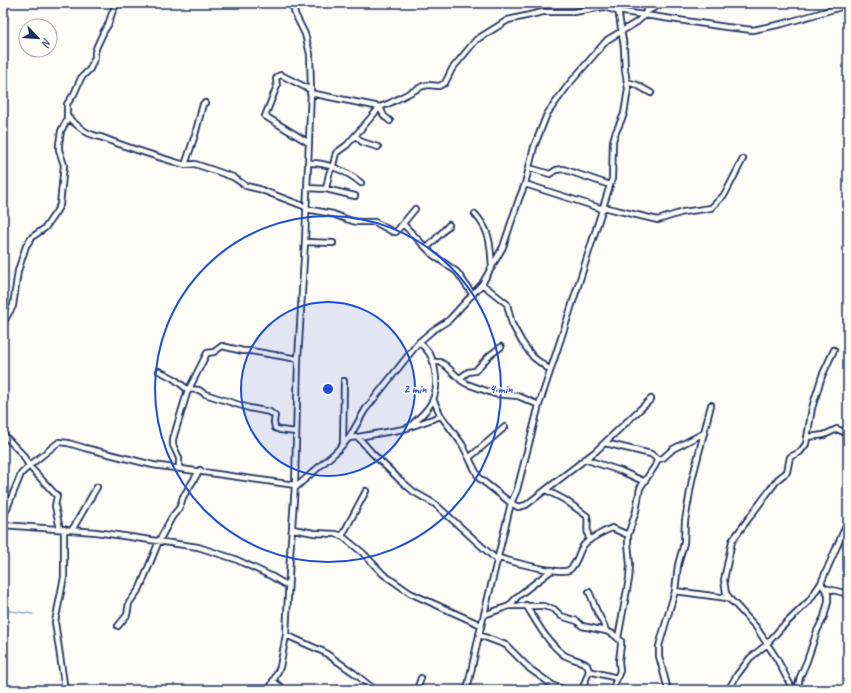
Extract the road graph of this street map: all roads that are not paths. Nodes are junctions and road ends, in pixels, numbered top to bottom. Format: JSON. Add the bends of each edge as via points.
{"nodes":[{"id":1,"x":117,"y":3,"type":"edge"},
{"id":2,"x":292,"y":3,"type":"edge"},
{"id":3,"x":617,"y":3,"type":"edge"},
{"id":4,"x":648,"y":3,"type":"edge"},
{"id":5,"x":663,"y":3,"type":"edge"},
{"id":6,"x":603,"y":5,"type":"edge"},
{"id":7,"x":848,"y":5,"type":"edge"},
{"id":8,"x":617,"y":11,"type":"junction"},
{"id":9,"x":645,"y":13,"type":"junction"},
{"id":10,"x":621,"y":32,"type":"junction"},
{"id":11,"x":627,"y":82,"type":"junction"},
{"id":12,"x":310,"y":91,"type":"junction"},
{"id":13,"x":651,"y":93,"type":"dead end"},
{"id":14,"x":205,"y":102,"type":"dead end"},
{"id":15,"x":380,"y":107,"type":"junction"},
{"id":16,"x":67,"y":116,"type":"junction"},
{"id":17,"x":390,"y":121,"type":"dead end"},
{"id":18,"x":356,"y":136,"type":"junction"},
{"id":19,"x":308,"y":143,"type":"junction"},
{"id":20,"x":378,"y":147,"type":"dead end"},
{"id":21,"x":743,"y":159,"type":"dead end"},
{"id":22,"x":308,"y":162,"type":"junction"},
{"id":23,"x":185,"y":165,"type":"junction"},
{"id":24,"x":332,"y":167,"type":"junction"},
{"id":25,"x":529,"y":169,"type":"junction"},
{"id":26,"x":361,"y":182,"type":"dead end"},
{"id":27,"x":526,"y":184,"type":"junction"},
{"id":28,"x":610,"y":184,"type":"junction"},
{"id":29,"x":307,"y":188,"type":"junction"},
{"id":30,"x":326,"y":189,"type":"junction"},
{"id":31,"x":355,"y":196,"type":"dead end"},
{"id":32,"x":306,"y":208,"type":"junction"},
{"id":33,"x":603,"y":208,"type":"junction"},
{"id":34,"x":415,"y":209,"type":"dead end"},
{"id":35,"x":474,"y":214,"type":"dead end"},
{"id":36,"x":403,"y":224,"type":"junction"},
{"id":37,"x":449,"y":225,"type":"dead end"},
{"id":38,"x":305,"y":242,"type":"junction"},
{"id":39,"x":333,"y":244,"type":"dead end"},
{"id":40,"x":427,"y":248,"type":"junction"},
{"id":41,"x":492,"y":267,"type":"junction"},
{"id":42,"x":482,"y":284,"type":"junction"},
{"id":43,"x":473,"y":295,"type":"junction"},
{"id":44,"x":3,"y":323,"type":"edge"},
{"id":45,"x":420,"y":342,"type":"junction"},
{"id":46,"x":501,"y":347,"type":"dead end"},
{"id":47,"x":834,"y":350,"type":"dead end"},
{"id":48,"x":298,"y":359,"type":"junction"},
{"id":49,"x":434,"y":362,"type":"junction"},
{"id":50,"x":550,"y":370,"type":"junction"},
{"id":51,"x":159,"y":371,"type":"dead end"},
{"id":52,"x":460,"y":378,"type":"junction"},
{"id":53,"x":344,"y":381,"type":"dead end"},
{"id":54,"x":189,"y":389,"type":"junction"},
{"id":55,"x":433,"y":399,"type":"junction"},
{"id":56,"x":651,"y":399,"type":"dead end"},
{"id":57,"x":538,"y":405,"type":"junction"},
{"id":58,"x":711,"y":405,"type":"dead end"},
{"id":59,"x":441,"y":416,"type":"junction"},
{"id":60,"x":409,"y":427,"type":"junction"},
{"id":61,"x":505,"y":427,"type":"dead end"},
{"id":62,"x":296,"y":432,"type":"junction"},
{"id":63,"x":704,"y":433,"type":"junction"},
{"id":64,"x":3,"y":434,"type":"edge"},
{"id":65,"x":848,"y":434,"type":"edge"},
{"id":66,"x":358,"y":437,"type":"junction"},
{"id":67,"x":808,"y":437,"type":"junction"},
{"id":68,"x":349,"y":438,"type":"junction"},
{"id":69,"x":606,"y":442,"type":"junction"},
{"id":70,"x":343,"y":444,"type":"junction"},
{"id":71,"x":469,"y":458,"type":"junction"},
{"id":72,"x":584,"y":459,"type":"junction"},
{"id":73,"x":657,"y":460,"type":"junction"},
{"id":74,"x":29,"y":466,"type":"junction"},
{"id":75,"x":179,"y":468,"type":"junction"},
{"id":76,"x":200,"y":470,"type":"junction"},
{"id":77,"x":643,"y":481,"type":"junction"},
{"id":78,"x":295,"y":486,"type":"junction"},
{"id":79,"x":97,"y":487,"type":"dead end"},
{"id":80,"x":546,"y":490,"type":"junction"},
{"id":81,"x":366,"y":491,"type":"dead end"},
{"id":82,"x":511,"y":503,"type":"junction"},
{"id":83,"x":3,"y":518,"type":"edge"},
{"id":84,"x":848,"y":521,"type":"edge"},
{"id":85,"x":3,"y":525,"type":"edge"},
{"id":86,"x":62,"y":529,"type":"junction"},
{"id":87,"x":293,"y":529,"type":"junction"},
{"id":88,"x":72,"y":530,"type":"junction"},
{"id":89,"x":628,"y":535,"type":"junction"},
{"id":90,"x":342,"y":536,"type":"junction"},
{"id":91,"x":590,"y":540,"type":"junction"},
{"id":92,"x":159,"y":541,"type":"junction"},
{"id":93,"x":498,"y":559,"type":"junction"},
{"id":94,"x":552,"y":570,"type":"junction"},
{"id":95,"x":821,"y":583,"type":"junction"},
{"id":96,"x":288,"y":586,"type":"junction"},
{"id":97,"x":825,"y":588,"type":"junction"},
{"id":98,"x":675,"y":591,"type":"junction"},
{"id":99,"x":589,"y":592,"type":"dead end"},
{"id":100,"x":848,"y":594,"type":"edge"},
{"id":101,"x":731,"y":600,"type":"junction"},
{"id":102,"x":526,"y":605,"type":"junction"},
{"id":103,"x":509,"y":606,"type":"junction"},
{"id":104,"x":484,"y":615,"type":"junction"},
{"id":105,"x":481,"y":625,"type":"junction"},
{"id":106,"x":118,"y":626,"type":"dead end"},
{"id":107,"x":606,"y":631,"type":"junction"},
{"id":108,"x":286,"y":635,"type":"junction"},
{"id":109,"x":479,"y":636,"type":"junction"},
{"id":110,"x":618,"y":638,"type":"junction"},
{"id":111,"x":766,"y":645,"type":"junction"},
{"id":112,"x":589,"y":671,"type":"junction"},
{"id":113,"x":421,"y":678,"type":"dead end"},
{"id":114,"x":617,"y":678,"type":"junction"},
{"id":115,"x":273,"y":681,"type":"junction"},
{"id":116,"x":65,"y":690,"type":"edge"},
{"id":117,"x":269,"y":690,"type":"edge"},
{"id":118,"x":285,"y":690,"type":"edge"},
{"id":119,"x":375,"y":690,"type":"edge"},
{"id":120,"x":420,"y":690,"type":"edge"},
{"id":121,"x":467,"y":690,"type":"edge"},
{"id":122,"x":567,"y":690,"type":"edge"},
{"id":123,"x":582,"y":690,"type":"edge"},
{"id":124,"x":612,"y":690,"type":"edge"},
{"id":125,"x":668,"y":690,"type":"edge"},
{"id":126,"x":725,"y":690,"type":"edge"},
{"id":127,"x":793,"y":690,"type":"edge"},
{"id":128,"x":797,"y":690,"type":"edge"}],
"edges":[{"from":1,"to":16,"type":"street","via":[[109,25],[97,46],[90,69],[81,78],[68,101]]},
{"from":2,"to":12,"type":"street","via":[[310,54]]},
{"from":3,"to":8,"type":"street"},
{"from":4,"to":9,"type":"street"},
{"from":5,"to":9,"type":"street"},
{"from":6,"to":8,"type":"street"},
{"from":6,"to":15,"type":"street","via":[[574,12],[543,12],[508,20],[476,40],[452,69],[445,83],[438,86],[423,86]]},
{"from":7,"to":9,"type":"street","via":[[754,30]]},
{"from":8,"to":9,"type":"street"},
{"from":8,"to":10,"type":"street"},
{"from":9,"to":10,"type":"street","via":[[637,22]]},
{"from":10,"to":11,"type":"street"},
{"from":10,"to":25,"type":"street","via":[[607,40],[547,114],[534,147]]},
{"from":11,"to":13,"type":"street"},
{"from":11,"to":28,"type":"street","via":[[624,114],[615,134]]},
{"from":12,"to":15,"type":"street"},
{"from":12,"to":19,"type":"street"},
{"from":12,"to":19,"type":"street","via":[[281,75],[278,76],[266,116]]},
{"from":14,"to":23,"type":"street"},
{"from":15,"to":17,"type":"street"},
{"from":15,"to":18,"type":"street"},
{"from":16,"to":23,"type":"street","via":[[87,133],[126,148]]},
{"from":16,"to":44,"type":"street","via":[[59,144],[64,164],[60,205],[45,228],[31,238],[26,246],[18,271],[13,306]]},
{"from":18,"to":20,"type":"street","via":[[362,142]]},
{"from":18,"to":24,"type":"street","via":[[336,153]]},
{"from":19,"to":22,"type":"street"},
{"from":21,"to":33,"type":"street","via":[[725,194],[711,208],[683,212],[658,220]]},
{"from":22,"to":24,"type":"street"},
{"from":22,"to":29,"type":"street"},
{"from":23,"to":32,"type":"street","via":[[195,164],[233,177],[246,186]]},
{"from":24,"to":26,"type":"street"},
{"from":24,"to":30,"type":"street"},
{"from":25,"to":27,"type":"street"},
{"from":25,"to":28,"type":"street","via":[[550,174],[563,169]]},
{"from":27,"to":33,"type":"street"},
{"from":27,"to":41,"type":"street","via":[[503,247]]},
{"from":28,"to":33,"type":"street"},
{"from":29,"to":30,"type":"street"},
{"from":29,"to":32,"type":"street"},
{"from":30,"to":31,"type":"street"},
{"from":32,"to":36,"type":"street","via":[[356,222],[375,222],[393,232],[398,231]]},
{"from":32,"to":38,"type":"street"},
{"from":33,"to":50,"type":"street"},
{"from":34,"to":36,"type":"street"},
{"from":35,"to":41,"type":"street","via":[[486,228]]},
{"from":36,"to":40,"type":"street"},
{"from":37,"to":40,"type":"street"},
{"from":38,"to":39,"type":"street"},
{"from":38,"to":48,"type":"street"},
{"from":40,"to":43,"type":"street","via":[[457,272]]},
{"from":41,"to":42,"type":"street"},
{"from":42,"to":43,"type":"street"},
{"from":42,"to":50,"type":"street","via":[[507,304],[512,324],[522,342],[534,357]]},
{"from":43,"to":45,"type":"street","via":[[449,320]]},
{"from":45,"to":49,"type":"street"},
{"from":45,"to":68,"type":"street","via":[[366,410]]},
{"from":46,"to":52,"type":"street","via":[[475,372],[468,372]]},
{"from":47,"to":67,"type":"street","via":[[812,408]]},
{"from":48,"to":54,"type":"street","via":[[222,346],[206,355]]},
{"from":48,"to":62,"type":"street"},
{"from":49,"to":52,"type":"street","via":[[443,364]]},
{"from":49,"to":55,"type":"street","via":[[437,389]]},
{"from":50,"to":57,"type":"street"},
{"from":51,"to":54,"type":"street"},
{"from":52,"to":57,"type":"street","via":[[491,393],[515,395]]},
{"from":53,"to":70,"type":"street"},
{"from":54,"to":62,"type":"street","via":[[272,413],[275,416],[275,428]]},
{"from":54,"to":75,"type":"street","via":[[173,439],[179,458]]},
{"from":55,"to":59,"type":"street"},
{"from":55,"to":60,"type":"street"},
{"from":56,"to":69,"type":"street"},
{"from":57,"to":82,"type":"street","via":[[517,490]]},
{"from":58,"to":63,"type":"street"},
{"from":59,"to":60,"type":"street"},
{"from":59,"to":71,"type":"street"},
{"from":60,"to":66,"type":"street","via":[[390,433]]},
{"from":61,"to":71,"type":"street"},
{"from":62,"to":78,"type":"street"},
{"from":63,"to":73,"type":"street"},
{"from":63,"to":98,"type":"street","via":[[692,480]]},
{"from":64,"to":74,"type":"street","via":[[23,455]]},
{"from":65,"to":67,"type":"street","via":[[837,429],[824,435]]},
{"from":66,"to":68,"type":"street"},
{"from":66,"to":93,"type":"street","via":[[399,479],[414,492],[435,504]]},
{"from":67,"to":101,"type":"street","via":[[803,449],[790,457],[787,472],[778,479],[732,541],[724,580],[726,593]]},
{"from":68,"to":70,"type":"street"},
{"from":69,"to":72,"type":"street"},
{"from":69,"to":73,"type":"street","via":[[651,454]]},
{"from":70,"to":78,"type":"street"},
{"from":71,"to":82,"type":"street","via":[[479,478]]},
{"from":72,"to":77,"type":"street"},
{"from":72,"to":80,"type":"street"},
{"from":73,"to":77,"type":"street"},
{"from":74,"to":75,"type":"street","via":[[57,442],[61,442],[153,465]]},
{"from":74,"to":83,"type":"street","via":[[21,474]]},
{"from":74,"to":86,"type":"street","via":[[57,496],[55,506]]},
{"from":75,"to":76,"type":"street"},
{"from":76,"to":78,"type":"street"},
{"from":76,"to":92,"type":"street"},
{"from":77,"to":89,"type":"street"},
{"from":78,"to":87,"type":"street"},
{"from":79,"to":88,"type":"street"},
{"from":80,"to":82,"type":"street","via":[[522,507]]},
{"from":80,"to":91,"type":"street","via":[[587,516],[587,534]]},
{"from":81,"to":90,"type":"street"},
{"from":82,"to":93,"type":"street"},
{"from":84,"to":95,"type":"street"},
{"from":85,"to":86,"type":"street"},
{"from":86,"to":88,"type":"street"},
{"from":86,"to":116,"type":"street","via":[[64,577],[55,622]]},
{"from":87,"to":90,"type":"street"},
{"from":87,"to":96,"type":"street"},
{"from":88,"to":92,"type":"street"},
{"from":89,"to":91,"type":"street","via":[[612,528]]},
{"from":89,"to":110,"type":"street","via":[[629,579]]},
{"from":90,"to":105,"type":"street","via":[[383,574],[410,593]]},
{"from":91,"to":94,"type":"street","via":[[582,547],[569,570]]},
{"from":92,"to":96,"type":"street","via":[[198,547],[223,555]]},
{"from":92,"to":106,"type":"street","via":[[140,588],[129,603],[127,615]]},
{"from":93,"to":94,"type":"street"},
{"from":93,"to":104,"type":"street"},
{"from":94,"to":103,"type":"street"},
{"from":95,"to":97,"type":"street"},
{"from":95,"to":111,"type":"street","via":[[809,601]]},
{"from":96,"to":108,"type":"street"},
{"from":97,"to":100,"type":"street"},
{"from":97,"to":128,"type":"street","via":[[828,598],[824,617]]},
{"from":98,"to":101,"type":"street"},
{"from":98,"to":125,"type":"street","via":[[659,646],[659,656]]},
{"from":99,"to":107,"type":"street"},
{"from":101,"to":111,"type":"street","via":[[756,627]]},
{"from":102,"to":103,"type":"street"},
{"from":102,"to":107,"type":"street","via":[[551,608],[582,626]]},
{"from":102,"to":112,"type":"street","via":[[551,644],[566,655],[584,663]]},
{"from":103,"to":104,"type":"street"},
{"from":104,"to":105,"type":"street"},
{"from":105,"to":109,"type":"street"},
{"from":107,"to":110,"type":"street"},
{"from":108,"to":115,"type":"street","via":[[280,667]]},
{"from":108,"to":119,"type":"street","via":[[324,652]]},
{"from":109,"to":121,"type":"street"},
{"from":109,"to":122,"type":"street","via":[[506,645],[530,669],[554,686]]},
{"from":110,"to":114,"type":"street","via":[[621,645],[620,672]]},
{"from":111,"to":126,"type":"street","via":[[750,658],[730,687]]},
{"from":111,"to":127,"type":"street","via":[[777,659]]},
{"from":112,"to":114,"type":"street"},
{"from":112,"to":123,"type":"street"},
{"from":113,"to":120,"type":"street","via":[[418,687]]},
{"from":114,"to":124,"type":"street"},
{"from":115,"to":117,"type":"street"},
{"from":115,"to":118,"type":"street"}]}
